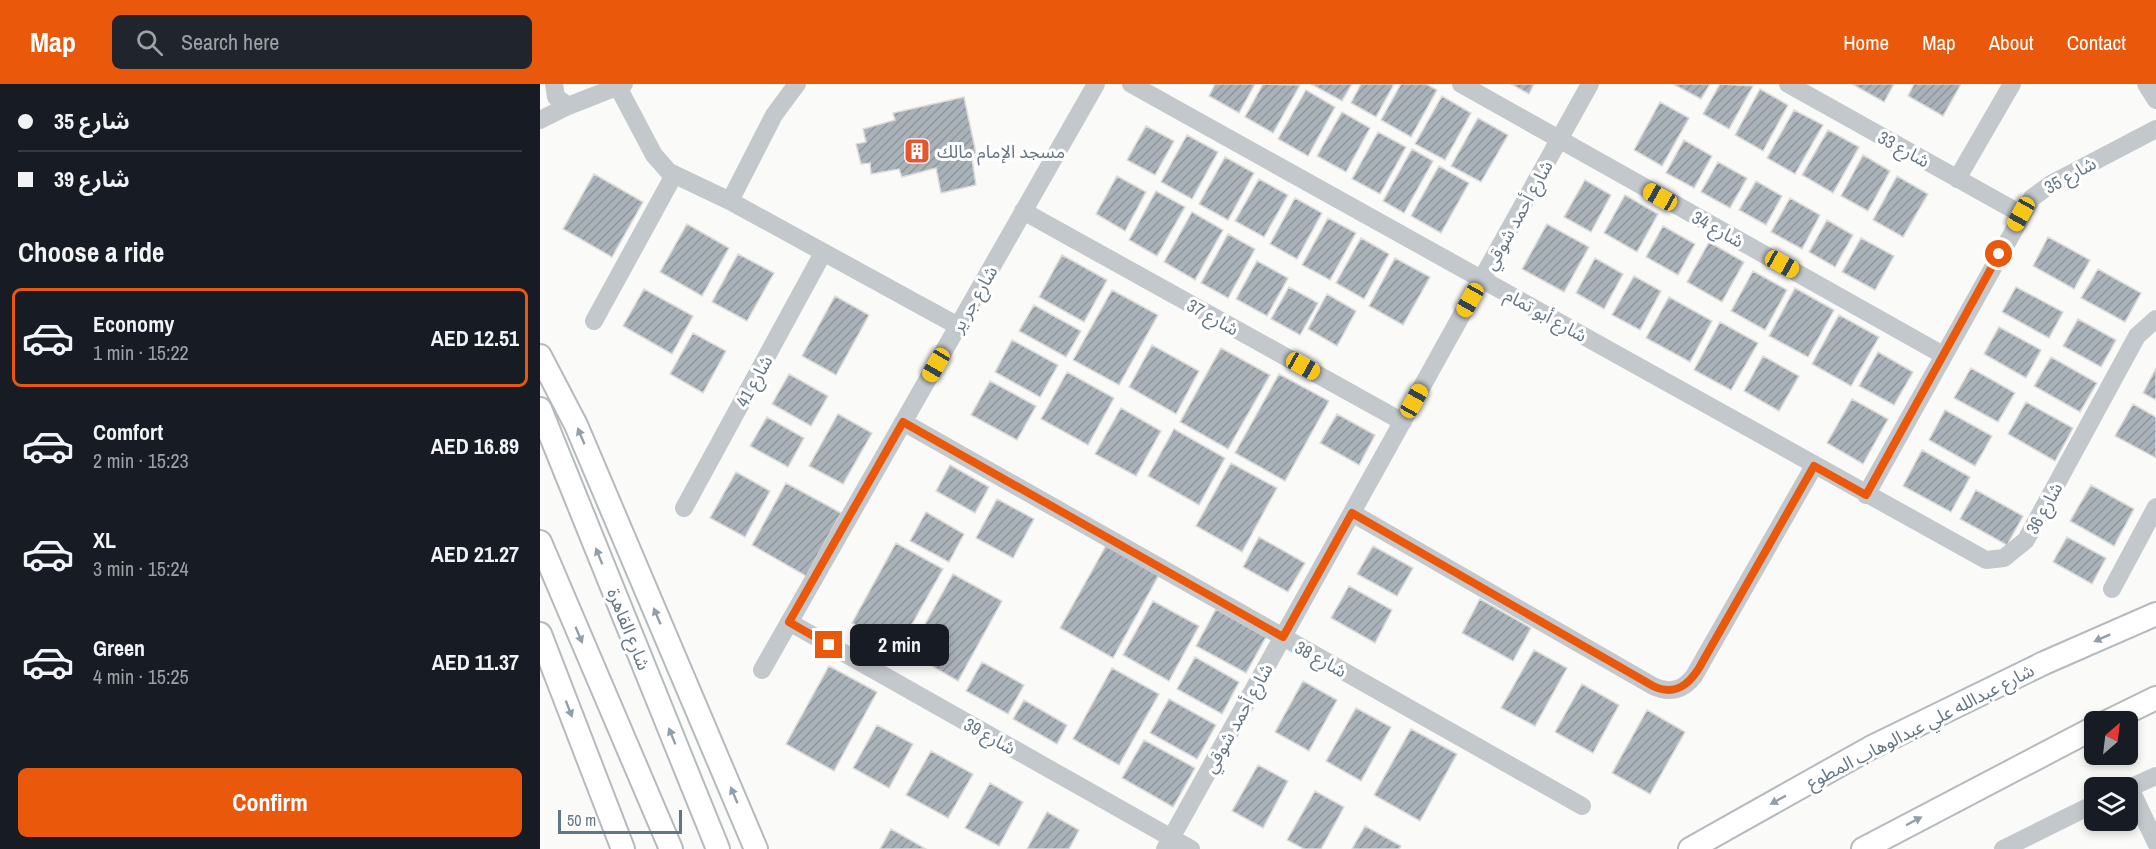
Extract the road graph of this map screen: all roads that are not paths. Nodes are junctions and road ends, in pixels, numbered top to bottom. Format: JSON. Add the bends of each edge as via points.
{"nodes":[{"id":1,"x":554,"y":84,"type":"edge"},
{"id":2,"x":797,"y":84,"type":"edge"},
{"id":3,"x":1096,"y":84,"type":"edge"},
{"id":4,"x":1131,"y":84,"type":"edge"},
{"id":5,"x":1461,"y":84,"type":"edge"},
{"id":6,"x":1590,"y":84,"type":"edge"},
{"id":7,"x":1788,"y":84,"type":"edge"},
{"id":8,"x":2012,"y":84,"type":"edge"},
{"id":9,"x":2146,"y":84,"type":"edge"},
{"id":10,"x":621,"y":85,"type":"edge"},
{"id":11,"x":2156,"y":100,"type":"edge"},
{"id":12,"x":568,"y":106,"type":"junction"},
{"id":13,"x":540,"y":120,"type":"edge"},
{"id":14,"x":2156,"y":129,"type":"edge"},
{"id":15,"x":1559,"y":141,"type":"junction"},
{"id":16,"x":674,"y":175,"type":"junction"},
{"id":17,"x":1957,"y":179,"type":"junction"},
{"id":18,"x":730,"y":201,"type":"junction"},
{"id":19,"x":1023,"y":211,"type":"junction"},
{"id":20,"x":2021,"y":214,"type":"junction"},
{"id":21,"x":823,"y":253,"type":"junction"},
{"id":22,"x":1482,"y":280,"type":"junction"},
{"id":23,"x":2156,"y":319,"type":"edge"},
{"id":24,"x":594,"y":321,"type":"dead end"},
{"id":25,"x":958,"y":326,"type":"junction"},
{"id":26,"x":1943,"y":355,"type":"junction"},
{"id":27,"x":540,"y":356,"type":"edge"},
{"id":28,"x":540,"y":409,"type":"edge"},
{"id":29,"x":903,"y":422,"type":"junction"},
{"id":30,"x":1402,"y":422,"type":"junction"},
{"id":31,"x":1814,"y":466,"type":"junction"},
{"id":32,"x":1866,"y":495,"type":"junction"},
{"id":33,"x":2156,"y":507,"type":"edge"},
{"id":34,"x":684,"y":508,"type":"dead end"},
{"id":35,"x":1352,"y":513,"type":"junction"},
{"id":36,"x":540,"y":542,"type":"edge"},
{"id":37,"x":2112,"y":589,"type":"dead end"},
{"id":38,"x":2156,"y":614,"type":"edge"},
{"id":39,"x":789,"y":622,"type":"junction"},
{"id":40,"x":540,"y":634,"type":"edge"},
{"id":41,"x":1283,"y":637,"type":"junction"},
{"id":42,"x":762,"y":670,"type":"dead end"},
{"id":43,"x":2156,"y":698,"type":"edge"},
{"id":44,"x":2129,"y":711,"type":"edge"},
{"id":45,"x":2084,"y":733,"type":"edge"},
{"id":46,"x":2156,"y":776,"type":"edge"},
{"id":47,"x":2138,"y":785,"type":"edge"},
{"id":48,"x":1582,"y":806,"type":"dead end"},
{"id":49,"x":2138,"y":807,"type":"edge"},
{"id":50,"x":2084,"y":809,"type":"edge"},
{"id":51,"x":1168,"y":843,"type":"edge"},
{"id":52,"x":2156,"y":843,"type":"edge"},
{"id":53,"x":623,"y":849,"type":"edge"},
{"id":54,"x":671,"y":849,"type":"edge"},
{"id":55,"x":717,"y":849,"type":"edge"},
{"id":56,"x":756,"y":849,"type":"edge"},
{"id":57,"x":1191,"y":849,"type":"edge"},
{"id":58,"x":1690,"y":849,"type":"edge"},
{"id":59,"x":1863,"y":849,"type":"edge"},
{"id":60,"x":2003,"y":849,"type":"edge"}],
"edges":[{"from":1,"to":12,"type":"street","via":[[556,97]]},
{"from":2,"to":18,"type":"street","via":[[774,114]]},
{"from":3,"to":19,"type":"street","name":"شارع جر ير"},
{"from":4,"to":22,"type":"street","name":"شارع أبو تمام"},
{"from":5,"to":15,"type":"street","name":"شارع 34"},
{"from":6,"to":15,"type":"street","name":"شارع أحمد شوقي"},
{"from":7,"to":17,"type":"street","name":"شارع 33"},
{"from":8,"to":17,"type":"street"},
{"from":9,"to":11,"type":"street"},
{"from":10,"to":12,"type":"street"},
{"from":10,"to":16,"type":"street","via":[[654,155]]},
{"from":12,"to":13,"type":"street"},
{"from":14,"to":20,"type":"street","name":"شارع 35","via":[[2051,184],[2032,198]]},
{"from":15,"to":22,"type":"street","name":"شارع أحمد شوقي"},
{"from":15,"to":26,"type":"street","name":"شارع 34"},
{"from":16,"to":18,"type":"street"},
{"from":16,"to":24,"type":"street"},
{"from":17,"to":20,"type":"street","name":"شارع 33"},
{"from":18,"to":21,"type":"street"},
{"from":19,"to":25,"type":"street","name":"شارع جر ير"},
{"from":19,"to":30,"type":"street","name":"شارع 37"},
{"from":20,"to":26,"type":"street","name":"شارع 35"},
{"from":21,"to":25,"type":"street"},
{"from":21,"to":34,"type":"street","name":"شارع 41"},
{"from":22,"to":30,"type":"street","name":"شارع أحمد شوقي"},
{"from":22,"to":31,"type":"street","name":"شارع أبو تمام"},
{"from":23,"to":32,"type":"street","name":"شارع 36","via":[[2137,336],[2031,533],[2013,554],[1995,560],[1973,555]]},
{"from":25,"to":29,"type":"street","name":"شارع جر ير"},
{"from":26,"to":32,"type":"street","name":"شارع 35"},
{"from":56,"to":27,"type":"main road","one_way":true,"via":[[576,425]]},
{"from":55,"to":28,"type":"main road","name":"شارع القاهرة","one_way":true},
{"from":29,"to":39,"type":"street","name":"شارع جر ير"},
{"from":29,"to":41,"type":"street","name":"شارع 38"},
{"from":30,"to":35,"type":"street","name":"شارع أحمد شوقي"},
{"from":31,"to":32,"type":"street","name":"شارع أبو تمام"},
{"from":31,"to":35,"type":"street","via":[[1694,676],[1683,687],[1667,691]]},
{"from":33,"to":37,"type":"street"},
{"from":35,"to":41,"type":"street","name":"شارع أحمد شوقي"},
{"from":36,"to":54,"type":"main road","one_way":true},
{"from":38,"to":58,"type":"main road","name":"شارع عبدالله علي عبدالوهاب المطوع","one_way":true,"via":[[1870,748]]},
{"from":39,"to":42,"type":"street","name":"شارع جر ير"},
{"from":39,"to":51,"type":"street","name":"شارع 39"},
{"from":40,"to":53,"type":"main road","one_way":true},
{"from":41,"to":48,"type":"street","name":"شارع 38"},
{"from":41,"to":51,"type":"street","name":"شارع أحمد شوقي"},
{"from":43,"to":44,"type":"main road"},
{"from":59,"to":45,"type":"main road","one_way":true},
{"from":46,"to":47,"type":"street"},
{"from":49,"to":52,"type":"street"},
{"from":50,"to":60,"type":"street"},
{"from":51,"to":57,"type":"street","name":"شارع 39"}]}
